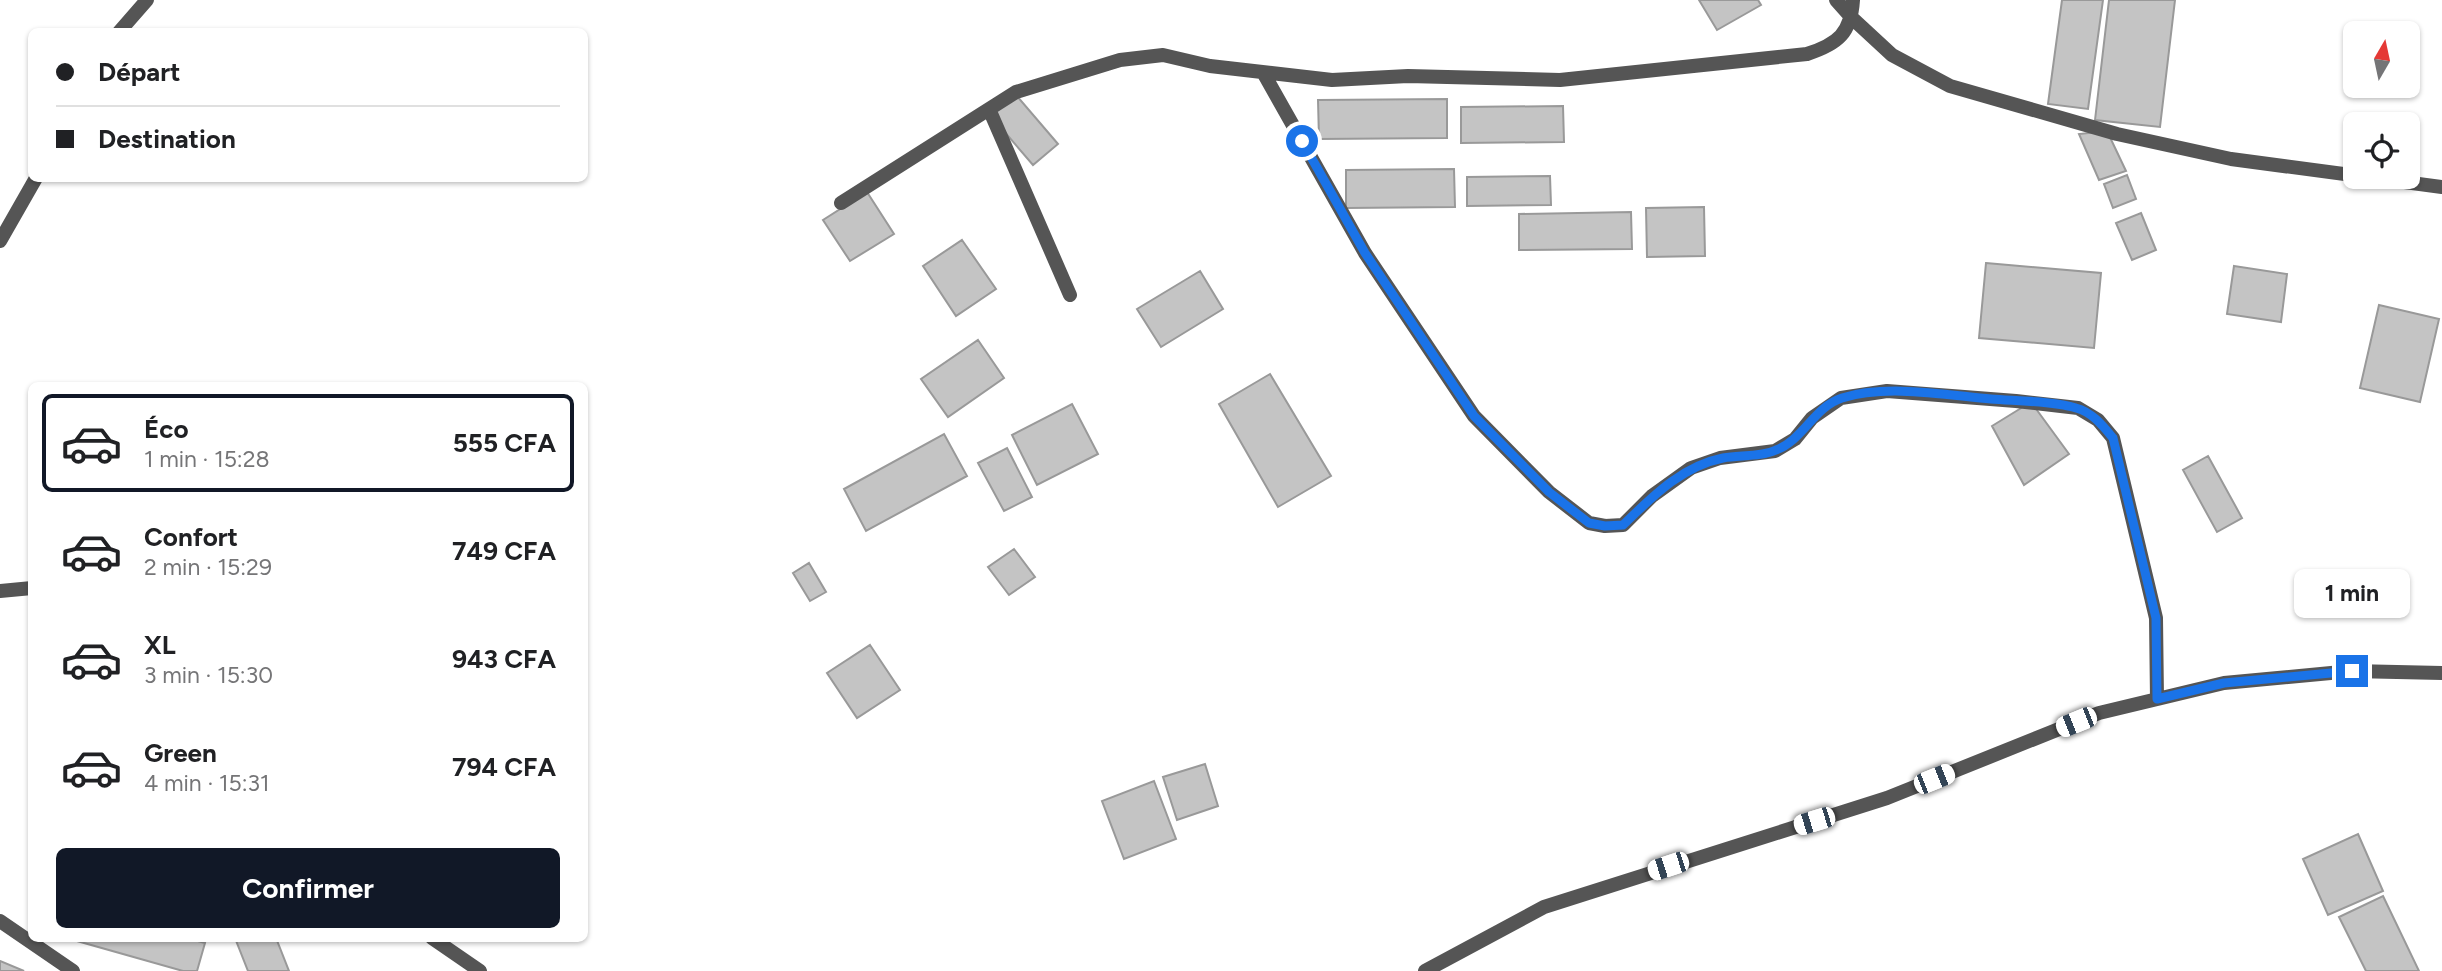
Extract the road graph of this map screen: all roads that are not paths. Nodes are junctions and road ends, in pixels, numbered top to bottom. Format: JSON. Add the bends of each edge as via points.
{"nodes":[{"id":1,"x":146,"y":0,"type":"edge"},
{"id":2,"x":1836,"y":0,"type":"edge"},
{"id":3,"x":1853,"y":0,"type":"edge"},
{"id":4,"x":1852,"y":19,"type":"junction"},
{"id":5,"x":122,"y":28,"type":"edge"},
{"id":6,"x":1264,"y":74,"type":"junction"},
{"id":7,"x":989,"y":109,"type":"junction"},
{"id":8,"x":34,"y":182,"type":"edge"},
{"id":9,"x":2442,"y":187,"type":"edge"},
{"id":10,"x":841,"y":203,"type":"dead end"},
{"id":11,"x":0,"y":242,"type":"edge"},
{"id":12,"x":1070,"y":295,"type":"dead end"},
{"id":13,"x":28,"y":588,"type":"edge"},
{"id":14,"x":0,"y":592,"type":"edge"},
{"id":15,"x":2442,"y":673,"type":"edge"},
{"id":16,"x":2157,"y":699,"type":"junction"},
{"id":17,"x":0,"y":921,"type":"edge"},
{"id":18,"x":28,"y":940,"type":"edge"},
{"id":19,"x":31,"y":942,"type":"edge"},
{"id":20,"x":438,"y":942,"type":"edge"},
{"id":21,"x":73,"y":971,"type":"edge"},
{"id":22,"x":480,"y":971,"type":"edge"},
{"id":23,"x":1425,"y":971,"type":"edge"}],
"edges":[{"from":1,"to":5,"type":"street"},
{"from":2,"to":4,"type":"street"},
{"from":3,"to":4,"type":"street"},
{"from":4,"to":6,"type":"street","via":[[1838,40],[1807,54],[1560,80],[1408,76],[1332,80]]},
{"from":4,"to":9,"type":"street","via":[[1892,55],[1950,86],[2117,134],[2231,159]]},
{"from":6,"to":7,"type":"street","via":[[1163,55],[1131,59],[1016,92]]},
{"from":6,"to":16,"type":"street","via":[[1365,253],[1474,416],[1549,492],[1589,523],[1623,525],[1652,496],[1691,468],[1720,458],[1775,451],[1841,398],[1887,391],[2015,401],[2078,408],[2098,420],[2113,438],[2156,618]]},
{"from":7,"to":10,"type":"street"},
{"from":7,"to":12,"type":"street"},
{"from":8,"to":11,"type":"street"},
{"from":13,"to":14,"type":"street"},
{"from":15,"to":16,"type":"street","via":[[2352,671],[2224,683]]},
{"from":16,"to":23,"type":"street","via":[[2099,713],[1887,798],[1544,906]]},
{"from":17,"to":18,"type":"street"},
{"from":19,"to":21,"type":"street"},
{"from":20,"to":22,"type":"street"}]}
